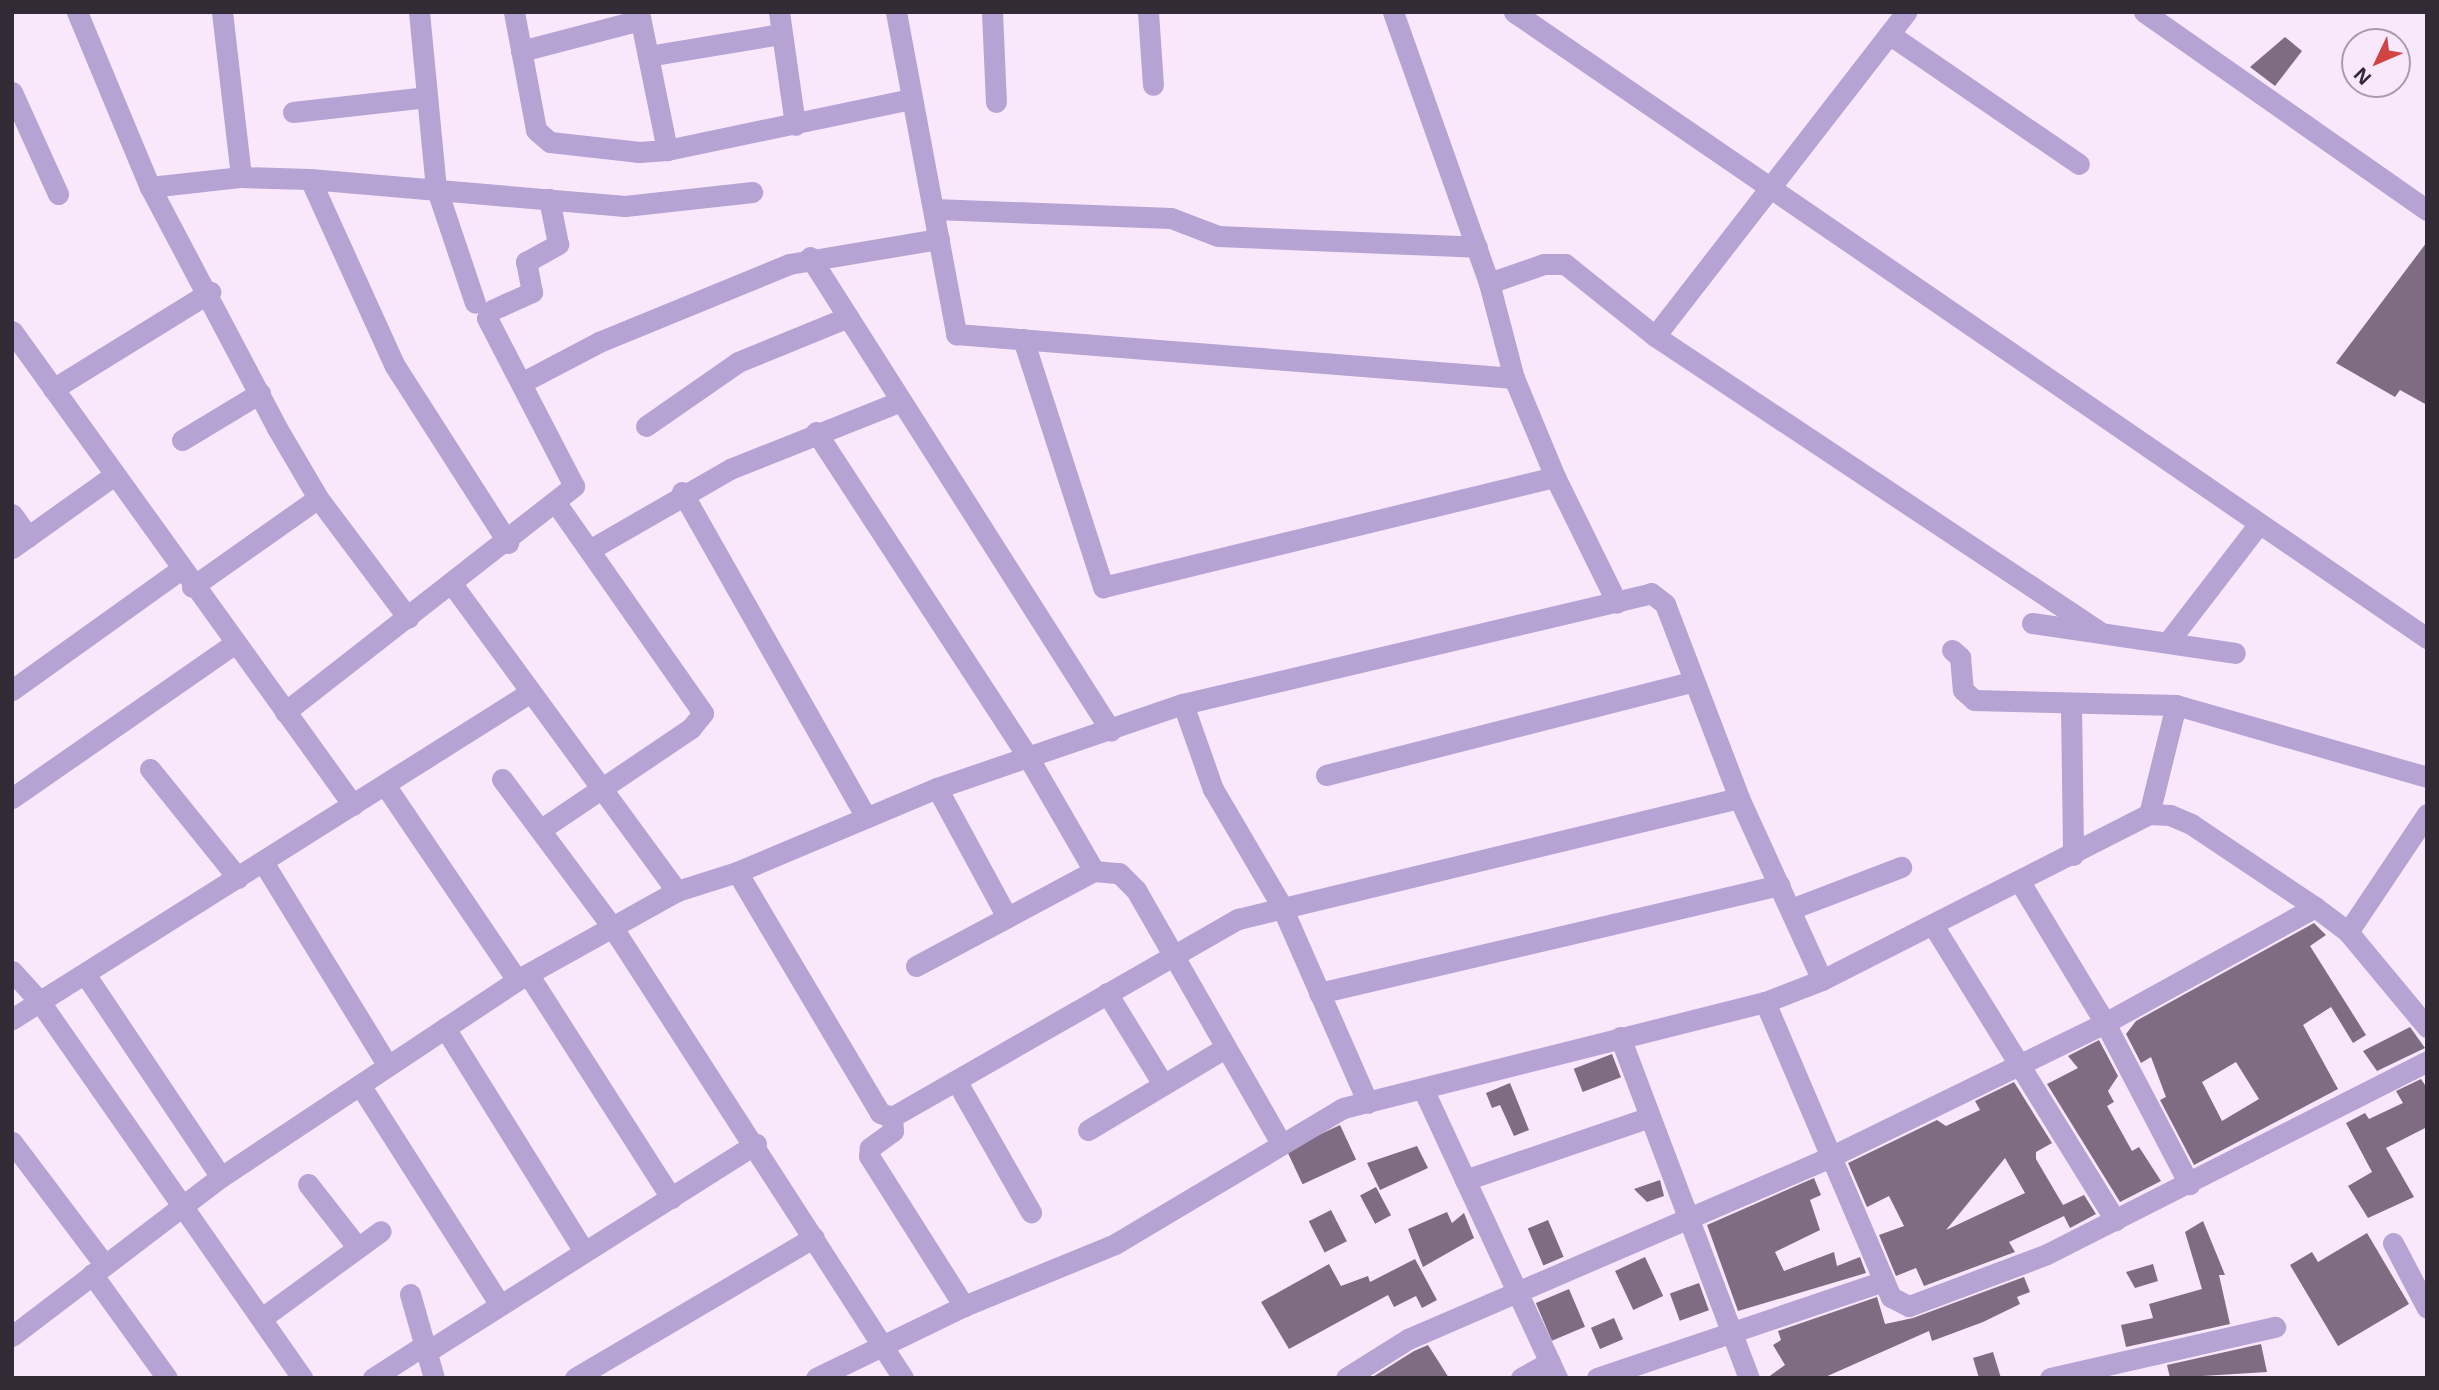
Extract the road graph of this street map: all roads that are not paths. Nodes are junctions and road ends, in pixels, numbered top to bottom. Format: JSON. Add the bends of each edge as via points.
{"nodes":[{"id":1,"x":77,"y":12,"type":"edge"},
{"id":2,"x":222,"y":12,"type":"edge"},
{"id":3,"x":419,"y":12,"type":"edge"},
{"id":4,"x":514,"y":12,"type":"edge"},
{"id":5,"x":779,"y":12,"type":"edge"},
{"id":6,"x":896,"y":12,"type":"edge"},
{"id":7,"x":992,"y":12,"type":"edge"},
{"id":8,"x":1148,"y":12,"type":"edge"},
{"id":9,"x":1393,"y":12,"type":"edge"},
{"id":10,"x":1514,"y":12,"type":"edge"},
{"id":11,"x":1906,"y":12,"type":"edge"},
{"id":12,"x":2144,"y":12,"type":"edge"},
{"id":13,"x":640,"y":16,"type":"edge"},
{"id":14,"x":781,"y":34,"type":"junction"},
{"id":15,"x":1889,"y":34,"type":"junction"},
{"id":16,"x":521,"y":51,"type":"junction"},
{"id":17,"x":648,"y":56,"type":"junction"},
{"id":18,"x":1153,"y":85,"type":"dead end"},
{"id":19,"x":12,"y":92,"type":"edge"},
{"id":20,"x":427,"y":97,"type":"junction"},
{"id":21,"x":911,"y":99,"type":"junction"},
{"id":22,"x":996,"y":102,"type":"dead end"},
{"id":23,"x":293,"y":112,"type":"dead end"},
{"id":24,"x":795,"y":125,"type":"junction"},
{"id":25,"x":667,"y":150,"type":"junction"},
{"id":26,"x":2079,"y":164,"type":"dead end"},
{"id":27,"x":241,"y":177,"type":"junction"},
{"id":28,"x":310,"y":179,"type":"junction"},
{"id":29,"x":150,"y":187,"type":"junction"},
{"id":30,"x":436,"y":187,"type":"junction"},
{"id":31,"x":1769,"y":187,"type":"junction"},
{"id":32,"x":752,"y":192,"type":"dead end"},
{"id":33,"x":58,"y":194,"type":"dead end"},
{"id":34,"x":550,"y":199,"type":"junction"},
{"id":35,"x":934,"y":209,"type":"junction"},
{"id":36,"x":2427,"y":210,"type":"edge"},
{"id":37,"x":939,"y":239,"type":"junction"},
{"id":38,"x":1477,"y":247,"type":"junction"},
{"id":39,"x":810,"y":257,"type":"junction"},
{"id":40,"x":1489,"y":283,"type":"junction"},
{"id":41,"x":210,"y":292,"type":"junction"},
{"id":42,"x":475,"y":303,"type":"dead end"},
{"id":43,"x":848,"y":317,"type":"junction"},
{"id":44,"x":1655,"y":336,"type":"junction"},
{"id":45,"x":14,"y":337,"type":"edge"},
{"id":46,"x":1023,"y":339,"type":"junction"},
{"id":47,"x":1514,"y":378,"type":"junction"},
{"id":48,"x":522,"y":383,"type":"junction"},
{"id":49,"x":53,"y":390,"type":"junction"},
{"id":50,"x":260,"y":393,"type":"junction"},
{"id":51,"x":901,"y":401,"type":"junction"},
{"id":52,"x":646,"y":426,"type":"dead end"},
{"id":53,"x":816,"y":432,"type":"junction"},
{"id":54,"x":183,"y":440,"type":"dead end"},
{"id":55,"x":113,"y":477,"type":"junction"},
{"id":56,"x":1555,"y":478,"type":"junction"},
{"id":57,"x":682,"y":492,"type":"junction"},
{"id":58,"x":318,"y":498,"type":"junction"},
{"id":59,"x":556,"y":503,"type":"junction"},
{"id":60,"x":12,"y":514,"type":"edge"},
{"id":61,"x":2259,"y":524,"type":"junction"},
{"id":62,"x":20,"y":542,"type":"edge"},
{"id":63,"x":508,"y":543,"type":"junction"},
{"id":64,"x":590,"y":550,"type":"junction"},
{"id":65,"x":187,"y":578,"type":"junction"},
{"id":66,"x":452,"y":584,"type":"junction"},
{"id":67,"x":1617,"y":603,"type":"junction"},
{"id":68,"x":408,"y":618,"type":"junction"},
{"id":69,"x":2032,"y":623,"type":"dead end"},
{"id":70,"x":2100,"y":632,"type":"junction"},
{"id":71,"x":2427,"y":638,"type":"edge"},
{"id":72,"x":2168,"y":642,"type":"junction"},
{"id":73,"x":235,"y":643,"type":"junction"},
{"id":74,"x":1952,"y":649,"type":"dead end"},
{"id":75,"x":2235,"y":653,"type":"dead end"},
{"id":76,"x":1692,"y":682,"type":"junction"},
{"id":77,"x":12,"y":690,"type":"edge"},
{"id":78,"x":529,"y":693,"type":"junction"},
{"id":79,"x":1183,"y":704,"type":"junction"},
{"id":80,"x":2071,"y":705,"type":"junction"},
{"id":81,"x":2176,"y":705,"type":"junction"},
{"id":82,"x":285,"y":712,"type":"junction"},
{"id":83,"x":1111,"y":731,"type":"junction"},
{"id":84,"x":1028,"y":757,"type":"junction"},
{"id":85,"x":150,"y":769,"type":"dead end"},
{"id":86,"x":1326,"y":775,"type":"dead end"},
{"id":87,"x":2427,"y":777,"type":"edge"},
{"id":88,"x":502,"y":779,"type":"dead end"},
{"id":89,"x":385,"y":785,"type":"junction"},
{"id":90,"x":601,"y":789,"type":"junction"},
{"id":91,"x":937,"y":789,"type":"junction"},
{"id":92,"x":12,"y":798,"type":"edge"},
{"id":93,"x":1739,"y":798,"type":"junction"},
{"id":94,"x":353,"y":805,"type":"junction"},
{"id":95,"x":2149,"y":814,"type":"junction"},
{"id":96,"x":2427,"y":814,"type":"edge"},
{"id":97,"x":865,"y":815,"type":"junction"},
{"id":98,"x":540,"y":830,"type":"junction"},
{"id":99,"x":2073,"y":855,"type":"junction"},
{"id":100,"x":263,"y":862,"type":"junction"},
{"id":101,"x":1901,"y":867,"type":"dead end"},
{"id":102,"x":1094,"y":871,"type":"junction"},
{"id":103,"x":737,"y":872,"type":"junction"},
{"id":104,"x":238,"y":877,"type":"junction"},
{"id":105,"x":2020,"y":882,"type":"junction"},
{"id":106,"x":1780,"y":885,"type":"junction"},
{"id":107,"x":677,"y":891,"type":"junction"},
{"id":108,"x":1281,"y":905,"type":"junction"},
{"id":109,"x":2315,"y":906,"type":"junction"},
{"id":110,"x":1791,"y":909,"type":"junction"},
{"id":111,"x":1007,"y":917,"type":"junction"},
{"id":112,"x":611,"y":925,"type":"junction"},
{"id":113,"x":1933,"y":925,"type":"junction"},
{"id":114,"x":2348,"y":932,"type":"junction"},
{"id":115,"x":1170,"y":956,"type":"junction"},
{"id":116,"x":916,"y":967,"type":"dead end"},
{"id":117,"x":12,"y":971,"type":"edge"},
{"id":118,"x":85,"y":974,"type":"junction"},
{"id":119,"x":522,"y":977,"type":"junction"},
{"id":120,"x":1822,"y":980,"type":"junction"},
{"id":121,"x":1107,"y":993,"type":"junction"},
{"id":122,"x":1319,"y":993,"type":"junction"},
{"id":123,"x":40,"y":1002,"type":"junction"},
{"id":124,"x":1765,"y":1002,"type":"junction"},
{"id":125,"x":12,"y":1019,"type":"edge"},
{"id":126,"x":2105,"y":1023,"type":"junction"},
{"id":127,"x":2427,"y":1027,"type":"edge"},
{"id":128,"x":445,"y":1028,"type":"junction"},
{"id":129,"x":1620,"y":1037,"type":"junction"},
{"id":130,"x":1225,"y":1048,"type":"junction"},
{"id":131,"x":2019,"y":1061,"type":"junction"},
{"id":132,"x":2427,"y":1061,"type":"edge"},
{"id":133,"x":388,"y":1066,"type":"junction"},
{"id":134,"x":957,"y":1082,"type":"junction"},
{"id":135,"x":1163,"y":1084,"type":"junction"},
{"id":136,"x":360,"y":1085,"type":"junction"},
{"id":137,"x":1423,"y":1089,"type":"junction"},
{"id":138,"x":1368,"y":1103,"type":"junction"},
{"id":139,"x":892,"y":1117,"type":"junction"},
{"id":140,"x":1647,"y":1118,"type":"junction"},
{"id":141,"x":1088,"y":1130,"type":"dead end"},
{"id":142,"x":12,"y":1142,"type":"edge"},
{"id":143,"x":1282,"y":1143,"type":"junction"},
{"id":144,"x":756,"y":1144,"type":"junction"},
{"id":145,"x":1828,"y":1158,"type":"junction"},
{"id":146,"x":221,"y":1178,"type":"junction"},
{"id":147,"x":1465,"y":1180,"type":"junction"},
{"id":148,"x":307,"y":1184,"type":"dead end"},
{"id":149,"x":2189,"y":1184,"type":"junction"},
{"id":150,"x":671,"y":1198,"type":"junction"},
{"id":151,"x":180,"y":1207,"type":"junction"},
{"id":152,"x":1031,"y":1212,"type":"dead end"},
{"id":153,"x":1685,"y":1217,"type":"junction"},
{"id":154,"x":2115,"y":1220,"type":"junction"},
{"id":155,"x":382,"y":1231,"type":"dead end"},
{"id":156,"x":814,"y":1237,"type":"junction"},
{"id":157,"x":2393,"y":1243,"type":"dead end"},
{"id":158,"x":358,"y":1248,"type":"junction"},
{"id":159,"x":583,"y":1250,"type":"junction"},
{"id":160,"x":98,"y":1269,"type":"junction"},
{"id":161,"x":1884,"y":1281,"type":"junction"},
{"id":162,"x":1517,"y":1291,"type":"junction"},
{"id":163,"x":410,"y":1294,"type":"dead end"},
{"id":164,"x":500,"y":1304,"type":"junction"},
{"id":165,"x":964,"y":1306,"type":"junction"},
{"id":166,"x":2427,"y":1308,"type":"edge"},
{"id":167,"x":262,"y":1318,"type":"junction"},
{"id":168,"x":2275,"y":1327,"type":"dead end"},
{"id":169,"x":14,"y":1332,"type":"edge"},
{"id":170,"x":1729,"y":1332,"type":"junction"},
{"id":171,"x":881,"y":1344,"type":"junction"},
{"id":172,"x":427,"y":1348,"type":"junction"},
{"id":173,"x":1554,"y":1370,"type":"edge"},
{"id":174,"x":167,"y":1378,"type":"edge"},
{"id":175,"x":302,"y":1378,"type":"edge"},
{"id":176,"x":373,"y":1378,"type":"edge"},
{"id":177,"x":434,"y":1378,"type":"edge"},
{"id":178,"x":575,"y":1378,"type":"edge"},
{"id":179,"x":816,"y":1378,"type":"edge"},
{"id":180,"x":903,"y":1378,"type":"edge"},
{"id":181,"x":1346,"y":1378,"type":"edge"},
{"id":182,"x":1521,"y":1378,"type":"edge"},
{"id":183,"x":1597,"y":1378,"type":"edge"},
{"id":184,"x":1749,"y":1378,"type":"edge"},
{"id":185,"x":2050,"y":1378,"type":"edge"}],
"edges":[{"from":1,"to":29,"type":"street"},
{"from":2,"to":27,"type":"street"},
{"from":3,"to":20,"type":"street"},
{"from":4,"to":16,"type":"street"},
{"from":5,"to":14,"type":"street"},
{"from":6,"to":21,"type":"street"},
{"from":7,"to":22,"type":"street"},
{"from":8,"to":18,"type":"street"},
{"from":9,"to":38,"type":"street"},
{"from":10,"to":31,"type":"street"},
{"from":11,"to":15,"type":"street"},
{"from":12,"to":36,"type":"street"},
{"from":13,"to":16,"type":"street"},
{"from":13,"to":17,"type":"street"},
{"from":14,"to":17,"type":"street"},
{"from":14,"to":24,"type":"street"},
{"from":15,"to":26,"type":"street"},
{"from":15,"to":31,"type":"street"},
{"from":16,"to":25,"type":"street","via":[[536,130],[543,139],[639,152]]},
{"from":17,"to":25,"type":"street"},
{"from":19,"to":33,"type":"street"},
{"from":20,"to":23,"type":"street"},
{"from":20,"to":30,"type":"street"},
{"from":21,"to":24,"type":"street"},
{"from":21,"to":35,"type":"street"},
{"from":24,"to":25,"type":"street"},
{"from":27,"to":28,"type":"street"},
{"from":27,"to":29,"type":"street"},
{"from":28,"to":30,"type":"street"},
{"from":28,"to":63,"type":"street","via":[[395,366]]},
{"from":29,"to":41,"type":"street"},
{"from":30,"to":34,"type":"street"},
{"from":30,"to":42,"type":"street"},
{"from":31,"to":44,"type":"street"},
{"from":31,"to":61,"type":"street"},
{"from":32,"to":34,"type":"street","via":[[625,206]]},
{"from":34,"to":48,"type":"street","via":[[558,244],[526,262],[531,292],[488,314]]},
{"from":35,"to":37,"type":"street"},
{"from":35,"to":38,"type":"street","via":[[1171,218],[1218,236]]},
{"from":37,"to":39,"type":"street"},
{"from":37,"to":46,"type":"street","via":[[956,334]]},
{"from":38,"to":40,"type":"street"},
{"from":39,"to":43,"type":"street"},
{"from":39,"to":48,"type":"street","via":[[598,342]]},
{"from":40,"to":44,"type":"street","via":[[1544,264],[1565,264]]},
{"from":40,"to":47,"type":"street"},
{"from":41,"to":49,"type":"street"},
{"from":41,"to":50,"type":"street"},
{"from":43,"to":51,"type":"street"},
{"from":43,"to":52,"type":"street","via":[[738,362]]},
{"from":44,"to":70,"type":"street"},
{"from":45,"to":49,"type":"street"},
{"from":46,"to":47,"type":"street"},
{"from":46,"to":56,"type":"street","via":[[1103,587]]},
{"from":47,"to":56,"type":"street"},
{"from":48,"to":59,"type":"street","via":[[572,478],[574,486]]},
{"from":49,"to":55,"type":"street"},
{"from":50,"to":54,"type":"street"},
{"from":50,"to":58,"type":"street"},
{"from":51,"to":53,"type":"street"},
{"from":51,"to":83,"type":"street"},
{"from":53,"to":57,"type":"street"},
{"from":53,"to":84,"type":"street"},
{"from":55,"to":62,"type":"street"},
{"from":55,"to":65,"type":"street"},
{"from":56,"to":67,"type":"street"},
{"from":57,"to":64,"type":"street"},
{"from":57,"to":97,"type":"street"},
{"from":58,"to":65,"type":"street"},
{"from":58,"to":68,"type":"street"},
{"from":59,"to":63,"type":"street"},
{"from":59,"to":64,"type":"street"},
{"from":60,"to":62,"type":"street"},
{"from":61,"to":71,"type":"street"},
{"from":61,"to":72,"type":"street"},
{"from":63,"to":66,"type":"street"},
{"from":64,"to":90,"type":"street","via":[[703,713],[691,728]]},
{"from":65,"to":73,"type":"street"},
{"from":65,"to":77,"type":"street"},
{"from":66,"to":68,"type":"street"},
{"from":66,"to":78,"type":"street"},
{"from":67,"to":76,"type":"street","via":[[1651,593],[1659,597]]},
{"from":67,"to":79,"type":"street"},
{"from":68,"to":82,"type":"street"},
{"from":69,"to":70,"type":"street"},
{"from":70,"to":72,"type":"street"},
{"from":72,"to":75,"type":"street"},
{"from":73,"to":82,"type":"street"},
{"from":73,"to":92,"type":"street"},
{"from":74,"to":80,"type":"street","via":[[1960,657],[1963,690],[1974,699]]},
{"from":76,"to":86,"type":"street"},
{"from":76,"to":93,"type":"street"},
{"from":78,"to":89,"type":"street"},
{"from":78,"to":90,"type":"street"},
{"from":79,"to":83,"type":"street"},
{"from":79,"to":108,"type":"street","via":[[1213,789]]},
{"from":80,"to":81,"type":"street"},
{"from":80,"to":99,"type":"street"},
{"from":81,"to":87,"type":"street"},
{"from":81,"to":95,"type":"street"},
{"from":82,"to":94,"type":"street"},
{"from":83,"to":84,"type":"street"},
{"from":84,"to":91,"type":"street"},
{"from":84,"to":102,"type":"street"},
{"from":85,"to":104,"type":"street"},
{"from":88,"to":98,"type":"street"},
{"from":89,"to":94,"type":"street"},
{"from":89,"to":119,"type":"street"},
{"from":90,"to":98,"type":"street"},
{"from":90,"to":107,"type":"street"},
{"from":91,"to":97,"type":"street"},
{"from":91,"to":111,"type":"street"},
{"from":93,"to":106,"type":"street"},
{"from":93,"to":108,"type":"street"},
{"from":94,"to":100,"type":"street"},
{"from":95,"to":99,"type":"street"},
{"from":95,"to":109,"type":"street","via":[[2170,815],[2191,824]]},
{"from":96,"to":114,"type":"street"},
{"from":97,"to":103,"type":"street"},
{"from":98,"to":112,"type":"street"},
{"from":99,"to":105,"type":"street"},
{"from":100,"to":104,"type":"street"},
{"from":100,"to":133,"type":"street"},
{"from":101,"to":110,"type":"street"},
{"from":102,"to":111,"type":"street"},
{"from":102,"to":115,"type":"street","via":[[1119,873],[1136,890]]},
{"from":103,"to":107,"type":"street"},
{"from":103,"to":139,"type":"street","via":[[880,1113]]},
{"from":104,"to":118,"type":"street"},
{"from":105,"to":113,"type":"street"},
{"from":105,"to":126,"type":"street"},
{"from":106,"to":110,"type":"street"},
{"from":106,"to":122,"type":"street"},
{"from":107,"to":112,"type":"street"},
{"from":108,"to":115,"type":"street","via":[[1238,919]]},
{"from":108,"to":122,"type":"street"},
{"from":109,"to":114,"type":"street"},
{"from":109,"to":126,"type":"street"},
{"from":110,"to":120,"type":"street"},
{"from":111,"to":116,"type":"street"},
{"from":112,"to":119,"type":"street"},
{"from":112,"to":144,"type":"street"},
{"from":113,"to":120,"type":"street"},
{"from":113,"to":131,"type":"street"},
{"from":114,"to":127,"type":"street"},
{"from":115,"to":121,"type":"street"},
{"from":115,"to":130,"type":"street"},
{"from":117,"to":123,"type":"street"},
{"from":118,"to":123,"type":"street"},
{"from":118,"to":146,"type":"street"},
{"from":119,"to":128,"type":"street"},
{"from":119,"to":150,"type":"street"},
{"from":120,"to":124,"type":"street"},
{"from":121,"to":134,"type":"street"},
{"from":121,"to":135,"type":"street"},
{"from":122,"to":138,"type":"street"},
{"from":123,"to":125,"type":"street"},
{"from":123,"to":151,"type":"street"},
{"from":124,"to":129,"type":"street"},
{"from":124,"to":145,"type":"street"},
{"from":126,"to":131,"type":"street"},
{"from":126,"to":149,"type":"street"},
{"from":128,"to":133,"type":"street"},
{"from":128,"to":159,"type":"street"},
{"from":129,"to":137,"type":"street"},
{"from":129,"to":140,"type":"street"},
{"from":130,"to":135,"type":"street"},
{"from":130,"to":143,"type":"street"},
{"from":131,"to":145,"type":"street"},
{"from":131,"to":154,"type":"street"},
{"from":132,"to":149,"type":"street"},
{"from":133,"to":136,"type":"street"},
{"from":134,"to":139,"type":"street"},
{"from":134,"to":152,"type":"street"},
{"from":135,"to":141,"type":"street"},
{"from":136,"to":146,"type":"street"},
{"from":136,"to":164,"type":"street"},
{"from":137,"to":138,"type":"street"},
{"from":137,"to":147,"type":"street"},
{"from":138,"to":143,"type":"street","via":[[1343,1108]]},
{"from":139,"to":165,"type":"street","via":[[893,1131],[870,1148],[869,1156]]},
{"from":140,"to":147,"type":"street"},
{"from":140,"to":153,"type":"street"},
{"from":142,"to":160,"type":"street"},
{"from":143,"to":165,"type":"street","via":[[1115,1244]]},
{"from":144,"to":150,"type":"street"},
{"from":144,"to":156,"type":"street"},
{"from":145,"to":153,"type":"street"},
{"from":145,"to":161,"type":"street"},
{"from":146,"to":151,"type":"street"},
{"from":147,"to":162,"type":"street"},
{"from":148,"to":158,"type":"street"},
{"from":149,"to":154,"type":"street"},
{"from":150,"to":159,"type":"street"},
{"from":151,"to":160,"type":"street"},
{"from":151,"to":167,"type":"street"},
{"from":153,"to":162,"type":"street"},
{"from":153,"to":170,"type":"street"},
{"from":154,"to":161,"type":"street","via":[[2048,1254],[1920,1303],[1900,1305]]},
{"from":155,"to":158,"type":"street"},
{"from":156,"to":171,"type":"street"},
{"from":156,"to":178,"type":"street"},
{"from":157,"to":166,"type":"street"},
{"from":158,"to":167,"type":"street"},
{"from":159,"to":164,"type":"street"},
{"from":160,"to":169,"type":"street"},
{"from":160,"to":174,"type":"street"},
{"from":161,"to":170,"type":"street"},
{"from":162,"to":173,"type":"street"},
{"from":162,"to":181,"type":"street","via":[[1408,1339]]},
{"from":163,"to":172,"type":"street"},
{"from":164,"to":172,"type":"street"},
{"from":165,"to":171,"type":"street"},
{"from":167,"to":175,"type":"street"},
{"from":168,"to":185,"type":"street"},
{"from":170,"to":183,"type":"street"},
{"from":170,"to":184,"type":"street"},
{"from":171,"to":179,"type":"street"},
{"from":171,"to":180,"type":"street"},
{"from":172,"to":176,"type":"street"},
{"from":172,"to":177,"type":"street"},
{"from":173,"to":182,"type":"street"}]}
